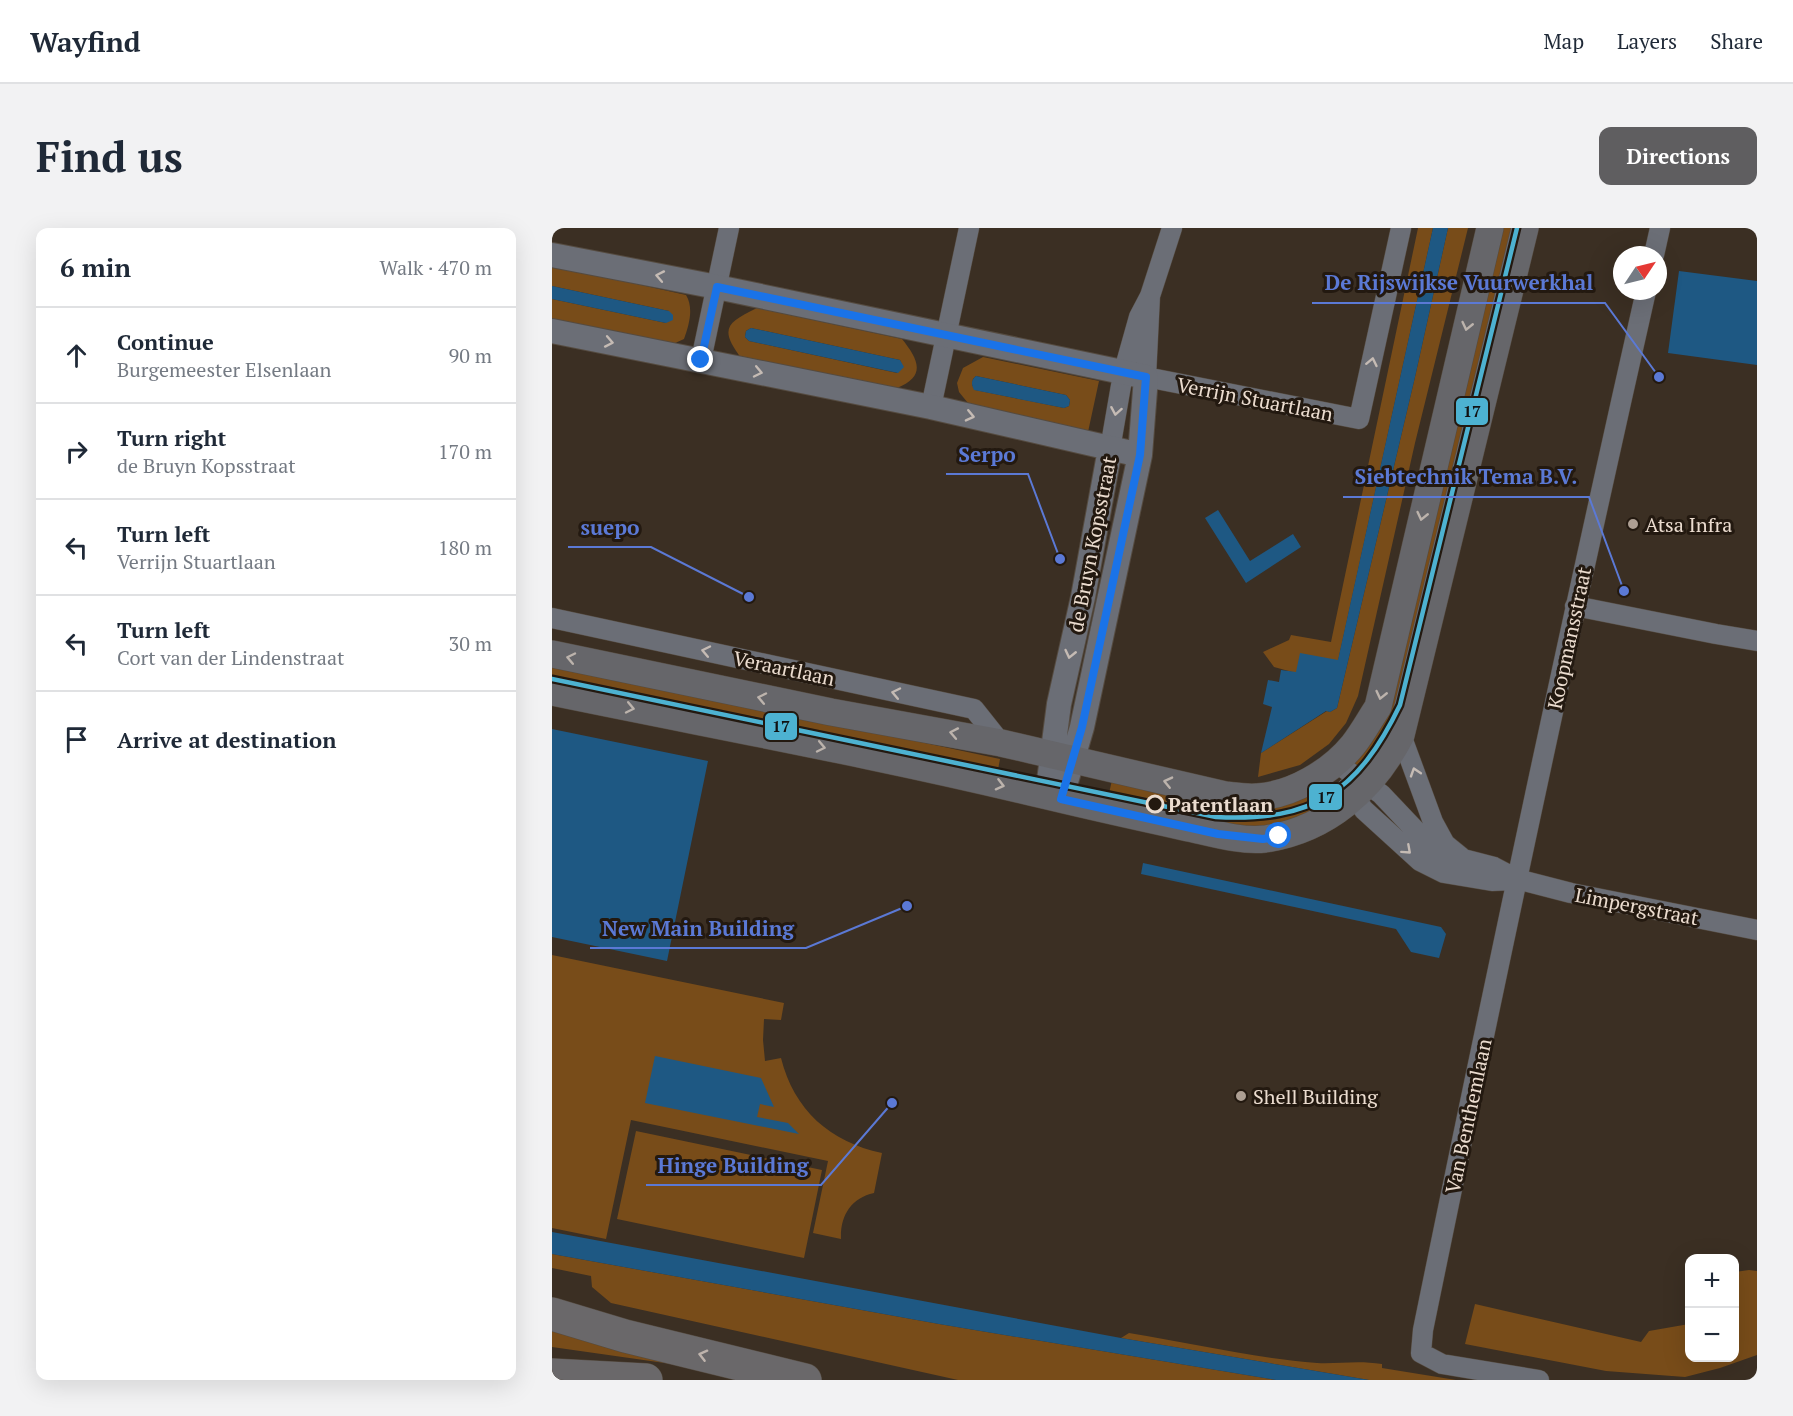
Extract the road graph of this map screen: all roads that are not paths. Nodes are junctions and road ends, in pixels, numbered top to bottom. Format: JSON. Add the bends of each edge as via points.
{"nodes":[{"id":1,"x":729,"y":228,"type":"edge"},
{"id":2,"x":969,"y":228,"type":"edge"},
{"id":3,"x":1172,"y":228,"type":"edge"},
{"id":4,"x":1401,"y":228,"type":"edge"},
{"id":5,"x":1490,"y":228,"type":"edge"},
{"id":6,"x":1525,"y":228,"type":"edge"},
{"id":7,"x":1660,"y":228,"type":"edge"},
{"id":8,"x":1656,"y":246,"type":"edge"},
{"id":9,"x":552,"y":255,"type":"edge"},
{"id":10,"x":717,"y":287,"type":"junction"},
{"id":11,"x":1644,"y":300,"type":"edge"},
{"id":12,"x":552,"y":331,"type":"edge"},
{"id":13,"x":946,"y":336,"type":"junction"},
{"id":14,"x":701,"y":360,"type":"junction"},
{"id":15,"x":1135,"y":376,"type":"junction"},
{"id":16,"x":931,"y":407,"type":"junction"},
{"id":17,"x":1110,"y":449,"type":"junction"},
{"id":18,"x":1140,"y":455,"type":"junction"},
{"id":19,"x":1575,"y":606,"type":"junction"},
{"id":20,"x":552,"y":618,"type":"edge"},
{"id":21,"x":1757,"y":640,"type":"edge"},
{"id":22,"x":552,"y":654,"type":"edge"},
{"id":23,"x":552,"y":692,"type":"edge"},
{"id":24,"x":1401,"y":735,"type":"junction"},
{"id":25,"x":1001,"y":743,"type":"junction"},
{"id":26,"x":1062,"y":757,"type":"junction"},
{"id":27,"x":1335,"y":762,"type":"junction"},
{"id":28,"x":1361,"y":791,"type":"junction"},
{"id":29,"x":1054,"y":797,"type":"junction"},
{"id":30,"x":1463,"y":858,"type":"junction"},
{"id":31,"x":1517,"y":879,"type":"junction"},
{"id":32,"x":1757,"y":930,"type":"edge"},
{"id":33,"x":552,"y":1314,"type":"edge"},
{"id":34,"x":552,"y":1375,"type":"edge"},
{"id":35,"x":646,"y":1380,"type":"edge"},
{"id":36,"x":805,"y":1380,"type":"edge"},
{"id":37,"x":1539,"y":1380,"type":"edge"}],
"edges":[{"from":1,"to":10,"type":"street"},
{"from":2,"to":13,"type":"street"},
{"from":3,"to":15,"type":"street","name":"de Bruyn Kopsstraat","via":[[1150,296]]},
{"from":15,"to":4,"type":"street","name":"Verrijn Stuartlaan","one_way":true,"via":[[1359,419]]},
{"from":5,"to":27,"type":"main road","name":"Veraartlaan","one_way":true,"via":[[1378,706],[1352,746]]},
{"from":6,"to":24,"type":"main road"},
{"from":7,"to":8,"type":"street"},
{"from":10,"to":9,"type":"street","name":"Verrijn Stuartlaan","one_way":true},
{"from":10,"to":13,"type":"street","name":"Verrijn Stuartlaan"},
{"from":10,"to":14,"type":"street"},
{"from":11,"to":19,"type":"street","name":"Koopmansstraat"},
{"from":12,"to":14,"type":"street","one_way":true},
{"from":13,"to":15,"type":"street","name":"Verrijn Stuartlaan"},
{"from":13,"to":16,"type":"street"},
{"from":14,"to":16,"type":"street","one_way":true},
{"from":15,"to":17,"type":"street","name":"de Bruyn Kopsstraat","one_way":true},
{"from":15,"to":18,"type":"street","name":"de Bruyn Kopsstraat"},
{"from":16,"to":17,"type":"street","one_way":true},
{"from":17,"to":18,"type":"street"},
{"from":17,"to":26,"type":"street","name":"de Bruyn Kopsstraat","one_way":true,"via":[[1059,704]]},
{"from":18,"to":26,"type":"street","name":"de Bruyn Kopsstraat","via":[[1082,727]]},
{"from":19,"to":21,"type":"street"},
{"from":19,"to":31,"type":"street","name":"Koopmansstraat"},
{"from":25,"to":20,"type":"street","name":"Veraartlaan","one_way":true,"via":[[974,709]]},
{"from":25,"to":22,"type":"main road","name":"Veraartlaan","one_way":true},
{"from":23,"to":29,"type":"main road","one_way":true},
{"from":24,"to":28,"type":"main road"},
{"from":30,"to":24,"type":"street","name":"Limpergstraat","one_way":true,"via":[[1445,844],[1433,822]]},
{"from":25,"to":26,"type":"main road","name":"Veraartlaan"},
{"from":27,"to":26,"type":"main road","name":"Veraartlaan","one_way":true,"via":[[1306,783],[1256,798],[1225,795]]},
{"from":26,"to":29,"type":"street","name":"de Bruyn Kopsstraat"},
{"from":27,"to":28,"type":"street","name":"Limpergstraat","via":[[1345,785]]},
{"from":28,"to":29,"type":"main road","via":[[1323,820],[1302,830],[1263,839],[1218,834]]},
{"from":28,"to":30,"type":"street","name":"Limpergstraat","via":[[1381,794],[1436,852]]},
{"from":28,"to":31,"type":"street","name":"Limpergstraat","one_way":true,"via":[[1364,810],[1420,861],[1444,873],[1492,881]]},
{"from":30,"to":31,"type":"street","name":"Limpergstraat"},
{"from":31,"to":32,"type":"street","name":"Limpergstraat","via":[[1571,894]]},
{"from":31,"to":37,"type":"street","name":"Van Benthemlaan","via":[[1420,1353],[1442,1364]]},
{"from":36,"to":33,"type":"highway","one_way":true},
{"from":34,"to":35,"type":"highway"}]}
